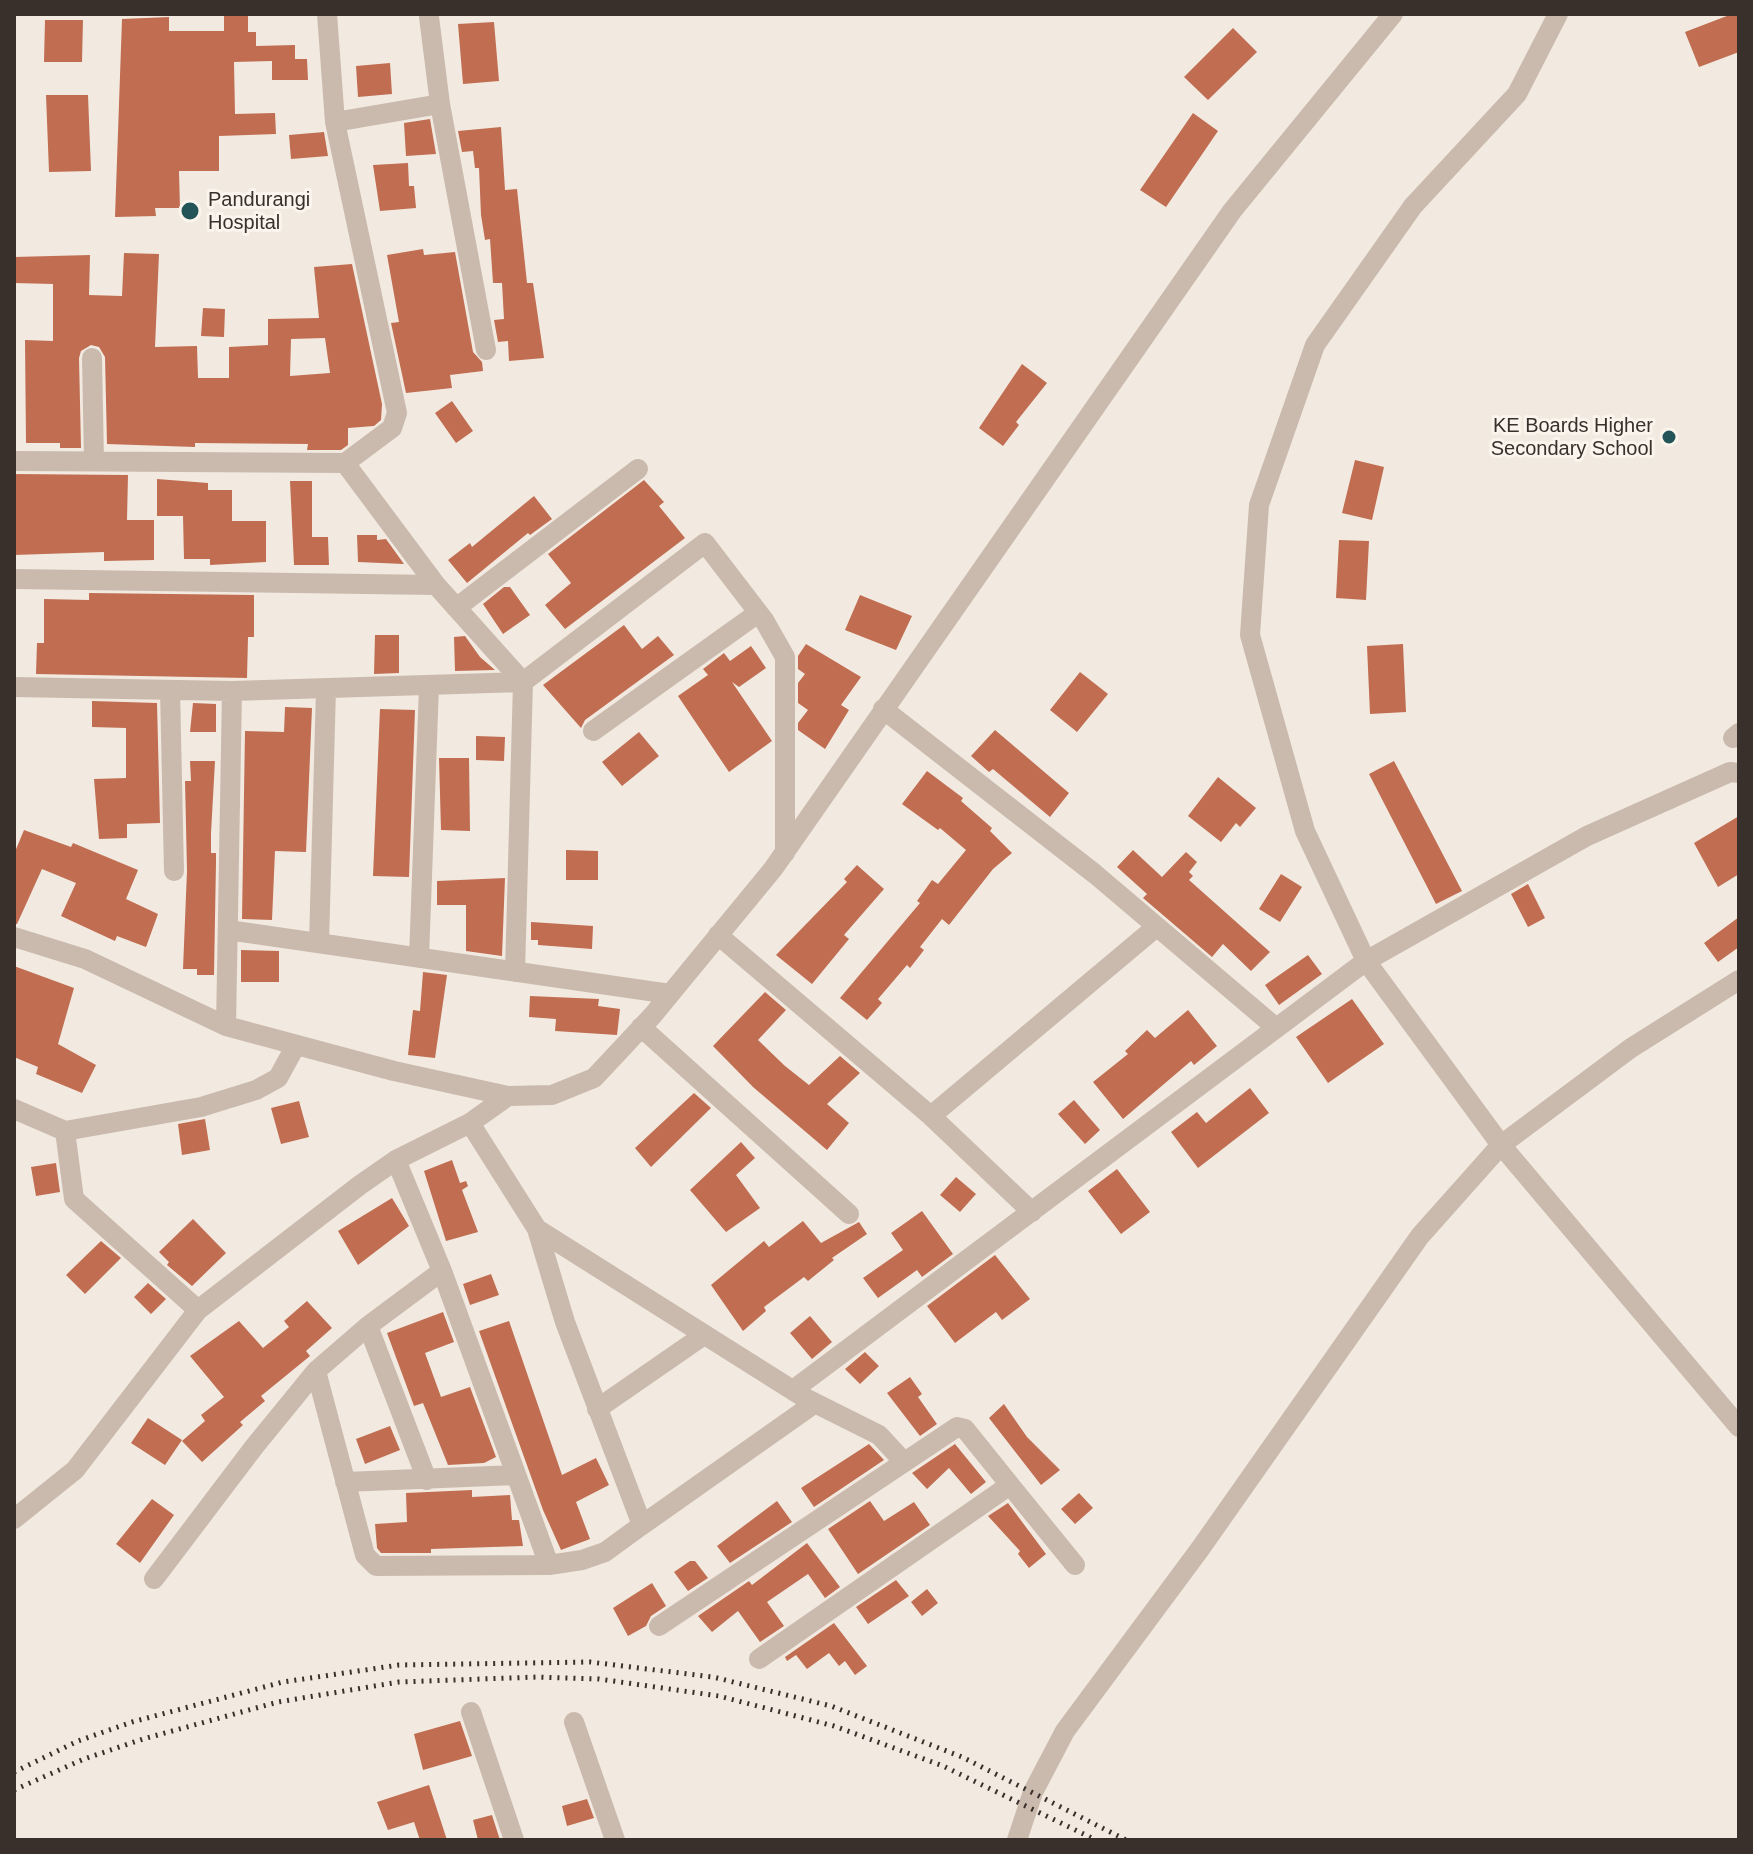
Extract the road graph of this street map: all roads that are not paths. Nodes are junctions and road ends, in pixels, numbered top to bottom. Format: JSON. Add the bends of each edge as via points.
{"nodes":[{"id":1,"x":327,"y":14,"type":"edge"},
{"id":2,"x":1393,"y":14,"type":"edge"},
{"id":3,"x":1558,"y":14,"type":"edge"},
{"id":4,"x":429,"y":17,"type":"dead end"},
{"id":5,"x":440,"y":104,"type":"junction"},
{"id":6,"x":335,"y":122,"type":"junction"},
{"id":7,"x":486,"y":350,"type":"dead end"},
{"id":8,"x":92,"y":358,"type":"dead end"},
{"id":9,"x":14,"y":461,"type":"edge"},
{"id":10,"x":94,"y":461,"type":"junction"},
{"id":11,"x":345,"y":463,"type":"junction"},
{"id":12,"x":638,"y":469,"type":"dead end"},
{"id":13,"x":14,"y":579,"type":"edge"},
{"id":14,"x":436,"y":585,"type":"junction"},
{"id":15,"x":456,"y":608,"type":"junction"},
{"id":16,"x":758,"y":613,"type":"junction"},
{"id":17,"x":523,"y":682,"type":"junction"},
{"id":18,"x":429,"y":686,"type":"junction"},
{"id":19,"x":14,"y":687,"type":"edge"},
{"id":20,"x":326,"y":689,"type":"junction"},
{"id":21,"x":170,"y":690,"type":"junction"},
{"id":22,"x":232,"y":691,"type":"junction"},
{"id":23,"x":883,"y":709,"type":"junction"},
{"id":24,"x":593,"y":731,"type":"dead end"},
{"id":25,"x":1739,"y":773,"type":"edge"},
{"id":26,"x":785,"y":853,"type":"junction"},
{"id":27,"x":174,"y":871,"type":"dead end"},
{"id":28,"x":1155,"y":928,"type":"junction"},
{"id":29,"x":228,"y":930,"type":"junction"},
{"id":30,"x":718,"y":935,"type":"junction"},
{"id":31,"x":14,"y":937,"type":"edge"},
{"id":32,"x":319,"y":943,"type":"junction"},
{"id":33,"x":419,"y":958,"type":"junction"},
{"id":34,"x":1366,"y":961,"type":"junction"},
{"id":35,"x":515,"y":972,"type":"junction"},
{"id":36,"x":1739,"y":980,"type":"edge"},
{"id":37,"x":670,"y":994,"type":"junction"},
{"id":38,"x":226,"y":1026,"type":"junction"},
{"id":39,"x":1274,"y":1026,"type":"junction"},
{"id":40,"x":641,"y":1027,"type":"junction"},
{"id":41,"x":296,"y":1045,"type":"junction"},
{"id":42,"x":508,"y":1096,"type":"junction"},
{"id":43,"x":14,"y":1109,"type":"edge"},
{"id":44,"x":931,"y":1116,"type":"junction"},
{"id":45,"x":470,"y":1123,"type":"junction"},
{"id":46,"x":65,"y":1131,"type":"junction"},
{"id":47,"x":1501,"y":1145,"type":"junction"},
{"id":48,"x":396,"y":1160,"type":"junction"},
{"id":49,"x":1032,"y":1212,"type":"junction"},
{"id":50,"x":849,"y":1214,"type":"dead end"},
{"id":51,"x":537,"y":1229,"type":"junction"},
{"id":52,"x":442,"y":1271,"type":"junction"},
{"id":53,"x":198,"y":1310,"type":"junction"},
{"id":54,"x":368,"y":1326,"type":"junction"},
{"id":55,"x":704,"y":1335,"type":"junction"},
{"id":56,"x":316,"y":1371,"type":"junction"},
{"id":57,"x":793,"y":1390,"type":"junction"},
{"id":58,"x":815,"y":1403,"type":"junction"},
{"id":59,"x":597,"y":1409,"type":"junction"},
{"id":60,"x":1739,"y":1427,"type":"edge"},
{"id":61,"x":904,"y":1462,"type":"junction"},
{"id":62,"x":515,"y":1475,"type":"junction"},
{"id":63,"x":427,"y":1480,"type":"junction"},
{"id":64,"x":345,"y":1482,"type":"junction"},
{"id":65,"x":1010,"y":1485,"type":"junction"},
{"id":66,"x":14,"y":1519,"type":"edge"},
{"id":67,"x":642,"y":1525,"type":"junction"},
{"id":68,"x":549,"y":1565,"type":"junction"},
{"id":69,"x":1075,"y":1565,"type":"dead end"},
{"id":70,"x":154,"y":1579,"type":"dead end"},
{"id":71,"x":659,"y":1626,"type":"dead end"},
{"id":72,"x":759,"y":1659,"type":"dead end"},
{"id":73,"x":471,"y":1712,"type":"dead end"},
{"id":74,"x":574,"y":1722,"type":"dead end"},
{"id":75,"x":514,"y":1840,"type":"edge"},
{"id":76,"x":615,"y":1840,"type":"edge"},
{"id":77,"x":1017,"y":1840,"type":"edge"}],
"edges":[{"from":1,"to":6,"type":"street"},
{"from":2,"to":23,"type":"street","via":[[1232,211]]},
{"from":3,"to":34,"type":"street","via":[[1517,94],[1413,206],[1315,345],[1259,505],[1250,635],[1305,831]]},
{"from":4,"to":5,"type":"street"},
{"from":5,"to":6,"type":"street"},
{"from":5,"to":7,"type":"street"},
{"from":6,"to":11,"type":"street","via":[[397,413],[392,428]]},
{"from":8,"to":10,"type":"street"},
{"from":9,"to":10,"type":"street"},
{"from":10,"to":11,"type":"street"},
{"from":11,"to":14,"type":"street"},
{"from":12,"to":15,"type":"street"},
{"from":13,"to":14,"type":"street"},
{"from":14,"to":15,"type":"street"},
{"from":15,"to":17,"type":"street"},
{"from":16,"to":17,"type":"street","via":[[705,543]]},
{"from":16,"to":24,"type":"street"},
{"from":16,"to":26,"type":"street","via":[[785,657]]},
{"from":17,"to":18,"type":"street"},
{"from":17,"to":35,"type":"street"},
{"from":18,"to":20,"type":"street"},
{"from":18,"to":33,"type":"street"},
{"from":19,"to":21,"type":"street"},
{"from":20,"to":22,"type":"street"},
{"from":20,"to":32,"type":"street"},
{"from":21,"to":22,"type":"street"},
{"from":21,"to":27,"type":"street"},
{"from":22,"to":29,"type":"street"},
{"from":23,"to":26,"type":"street"},
{"from":23,"to":28,"type":"street","via":[[1095,874]]},
{"from":25,"to":34,"type":"street","via":[[1730,772],[1587,836]]},
{"from":26,"to":30,"type":"street"},
{"from":28,"to":39,"type":"street"},
{"from":28,"to":44,"type":"street"},
{"from":29,"to":32,"type":"street"},
{"from":29,"to":38,"type":"street"},
{"from":30,"to":37,"type":"street"},
{"from":30,"to":44,"type":"street"},
{"from":31,"to":38,"type":"street","via":[[85,959]]},
{"from":32,"to":33,"type":"street"},
{"from":33,"to":35,"type":"street"},
{"from":34,"to":39,"type":"street"},
{"from":34,"to":47,"type":"street"},
{"from":35,"to":37,"type":"street"},
{"from":36,"to":47,"type":"street","via":[[1631,1048]]},
{"from":37,"to":40,"type":"street"},
{"from":38,"to":41,"type":"street"},
{"from":39,"to":49,"type":"street"},
{"from":40,"to":42,"type":"street","via":[[594,1078],[552,1095]]},
{"from":40,"to":50,"type":"street"},
{"from":41,"to":42,"type":"street"},
{"from":41,"to":46,"type":"street","via":[[278,1078],[256,1090],[201,1107]]},
{"from":42,"to":45,"type":"street"},
{"from":43,"to":46,"type":"street"},
{"from":44,"to":49,"type":"street"},
{"from":45,"to":48,"type":"street"},
{"from":45,"to":51,"type":"street"},
{"from":46,"to":53,"type":"street","via":[[74,1199]]},
{"from":47,"to":60,"type":"street"},
{"from":47,"to":77,"type":"street","via":[[1420,1236],[1065,1731],[1033,1792]]},
{"from":48,"to":52,"type":"street"},
{"from":48,"to":53,"type":"street"},
{"from":49,"to":57,"type":"street"},
{"from":51,"to":55,"type":"street"},
{"from":51,"to":59,"type":"street"},
{"from":52,"to":54,"type":"street"},
{"from":52,"to":62,"type":"street"},
{"from":53,"to":66,"type":"street","via":[[75,1470]]},
{"from":54,"to":56,"type":"street"},
{"from":54,"to":63,"type":"street"},
{"from":55,"to":57,"type":"street"},
{"from":55,"to":59,"type":"street"},
{"from":56,"to":64,"type":"street"},
{"from":56,"to":70,"type":"street"},
{"from":57,"to":58,"type":"street"},
{"from":58,"to":61,"type":"street","via":[[879,1435]]},
{"from":58,"to":67,"type":"street"},
{"from":59,"to":67,"type":"street"},
{"from":61,"to":65,"type":"street","via":[[960,1426]]},
{"from":61,"to":71,"type":"street"},
{"from":62,"to":63,"type":"street"},
{"from":62,"to":68,"type":"street"},
{"from":63,"to":64,"type":"street"},
{"from":64,"to":68,"type":"street","via":[[365,1555],[376,1566]]},
{"from":65,"to":69,"type":"street"},
{"from":65,"to":72,"type":"street"},
{"from":67,"to":68,"type":"street","via":[[605,1552]]},
{"from":73,"to":75,"type":"street"},
{"from":74,"to":76,"type":"street"}]}
